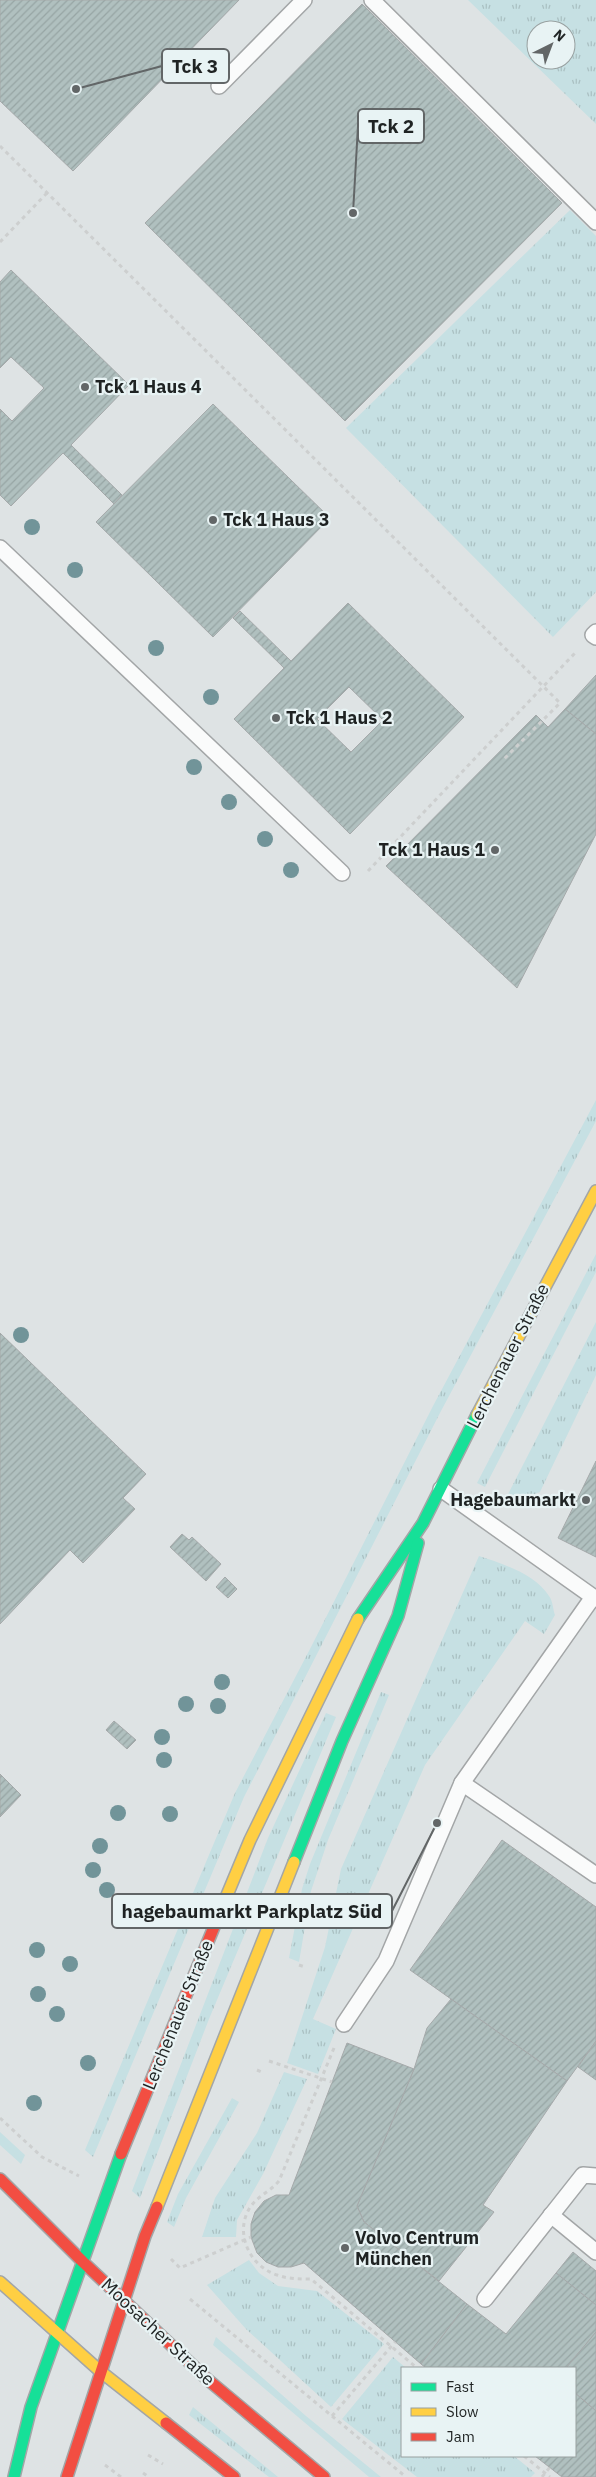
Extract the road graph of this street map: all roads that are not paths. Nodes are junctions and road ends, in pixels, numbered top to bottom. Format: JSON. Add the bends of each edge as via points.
{"nodes":[{"id":1,"x":304,"y":0,"type":"edge"},
{"id":2,"x":372,"y":0,"type":"edge"},
{"id":3,"x":219,"y":86,"type":"dead end"},
{"id":4,"x":596,"y":222,"type":"edge"},
{"id":5,"x":0,"y":548,"type":"edge"},
{"id":6,"x":342,"y":873,"type":"road end"},
{"id":7,"x":596,"y":1191,"type":"edge"},
{"id":8,"x":441,"y":1489,"type":"junction"},
{"id":9,"x":423,"y":1522,"type":"junction"},
{"id":10,"x":594,"y":1598,"type":"edge"},
{"id":11,"x":462,"y":1783,"type":"junction"},
{"id":12,"x":596,"y":1875,"type":"edge"},
{"id":13,"x":344,"y":2024,"type":"road end"},
{"id":14,"x":596,"y":2176,"type":"edge"},
{"id":15,"x":0,"y":2179,"type":"edge"},
{"id":16,"x":551,"y":2215,"type":"junction"},
{"id":17,"x":596,"y":2252,"type":"edge"},
{"id":18,"x":83,"y":2262,"type":"junction"},
{"id":19,"x":0,"y":2282,"type":"edge"},
{"id":20,"x":485,"y":2299,"type":"dead end"},
{"id":21,"x":125,"y":2301,"type":"junction"},
{"id":22,"x":57,"y":2333,"type":"junction"},
{"id":23,"x":100,"y":2371,"type":"junction"},
{"id":24,"x":14,"y":2477,"type":"edge"},
{"id":25,"x":67,"y":2477,"type":"edge"},
{"id":26,"x":234,"y":2477,"type":"edge"},
{"id":27,"x":324,"y":2477,"type":"edge"}],
"edges":[{"from":1,"to":3,"type":"lane"},
{"from":2,"to":4,"type":"lane"},
{"from":5,"to":6,"type":"lane"},
{"from":7,"to":8,"type":"main road","name":"Lerchenauer Straße","via":[[498,1372]]},
{"from":8,"to":9,"type":"main road","name":"Lerchenauer Straße"},
{"from":8,"to":10,"type":"lane"},
{"from":9,"to":18,"type":"main road","name":"Lerchenauer Straße","via":[[357,1620],[250,1840],[117,2164]]},
{"from":9,"to":21,"type":"main road","name":"Lerchenauer Straße","via":[[398,1616],[342,1741],[145,2236]]},
{"from":10,"to":11,"type":"lane"},
{"from":11,"to":12,"type":"lane"},
{"from":11,"to":13,"type":"lane","via":[[386,1961]]},
{"from":14,"to":16,"type":"lane","via":[[584,2175]]},
{"from":15,"to":18,"type":"main road","name":"Moosacher Straße"},
{"from":16,"to":17,"type":"lane"},
{"from":16,"to":20,"type":"lane"},
{"from":18,"to":21,"type":"main road","name":"Moosacher Straße"},
{"from":18,"to":22,"type":"main road","name":"Lerchenauer Straße"},
{"from":19,"to":22,"type":"main road"},
{"from":21,"to":23,"type":"main road","name":"Lerchenauer Straße"},
{"from":21,"to":27,"type":"main road","name":"Moosacher Straße","via":[[207,2379]]},
{"from":22,"to":23,"type":"main road"},
{"from":22,"to":24,"type":"main road","name":"Lerchenauer Straße","via":[[31,2407]]},
{"from":23,"to":25,"type":"main road","name":"Lerchenauer Straße"},
{"from":23,"to":26,"type":"main road"}]}
